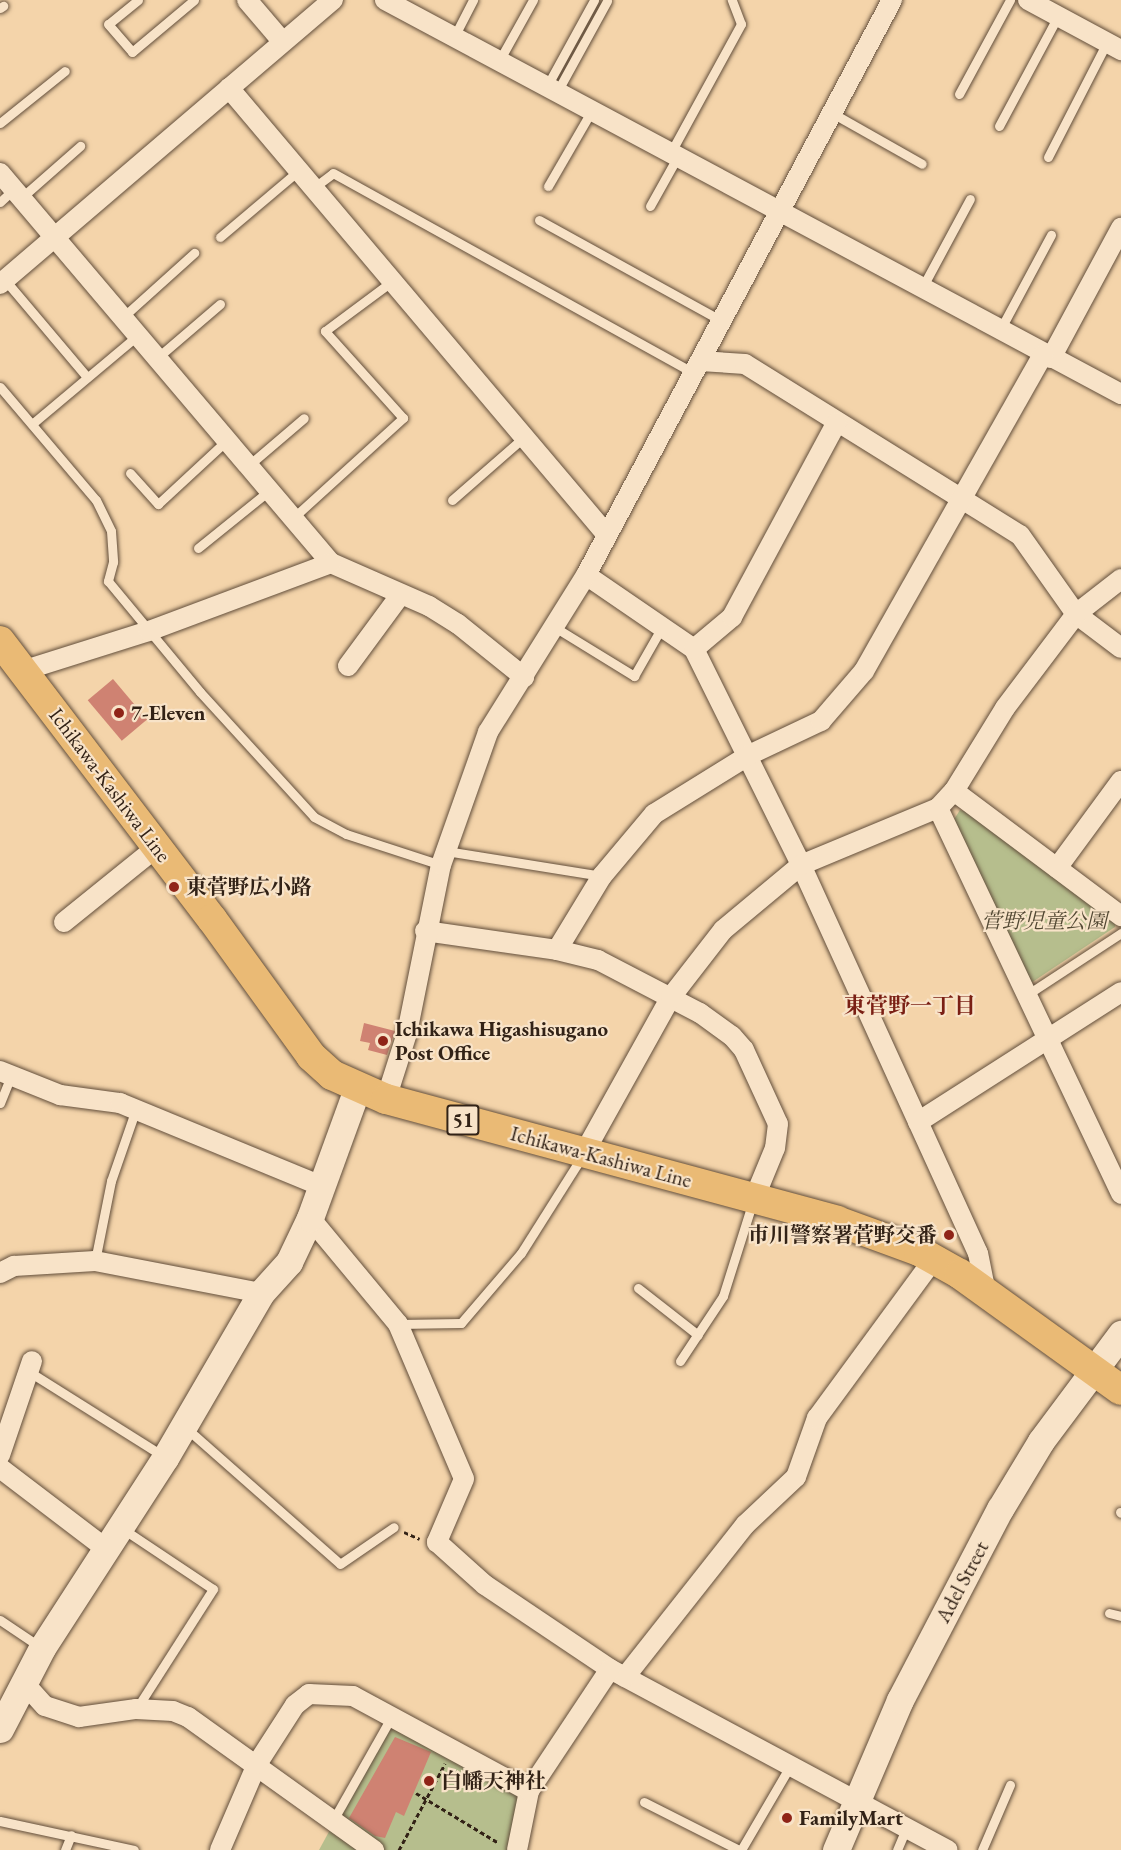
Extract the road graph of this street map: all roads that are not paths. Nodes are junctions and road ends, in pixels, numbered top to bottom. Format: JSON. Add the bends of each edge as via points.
{"nodes":[{"id":1,"x":138,"y":0,"type":"edge"},
{"id":2,"x":194,"y":0,"type":"edge"},
{"id":3,"x":247,"y":0,"type":"edge"},
{"id":4,"x":333,"y":0,"type":"edge"},
{"id":5,"x":385,"y":0,"type":"edge"},
{"id":6,"x":473,"y":0,"type":"edge"},
{"id":7,"x":533,"y":0,"type":"edge"},
{"id":8,"x":594,"y":0,"type":"edge"},
{"id":9,"x":732,"y":0,"type":"edge"},
{"id":10,"x":892,"y":0,"type":"edge"},
{"id":11,"x":1010,"y":0,"type":"edge"},
{"id":12,"x":607,"y":1,"type":"edge"},
{"id":13,"x":1047,"y":5,"type":"edge"},
{"id":14,"x":454,"y":37,"type":"junction"},
{"id":15,"x":282,"y":41,"type":"junction"},
{"id":16,"x":1114,"y":46,"type":"edge"},
{"id":17,"x":499,"y":61,"type":"junction"},
{"id":18,"x":65,"y":70,"type":"dead end"},
{"id":19,"x":229,"y":88,"type":"junction"},
{"id":20,"x":552,"y":89,"type":"junction"},
{"id":21,"x":959,"y":94,"type":"dead end"},
{"id":22,"x":592,"y":110,"type":"junction"},
{"id":23,"x":832,"y":113,"type":"junction"},
{"id":24,"x":0,"y":123,"type":"edge"},
{"id":25,"x":999,"y":126,"type":"dead end"},
{"id":26,"x":80,"y":146,"type":"dead end"},
{"id":27,"x":674,"y":154,"type":"junction"},
{"id":28,"x":1048,"y":157,"type":"dead end"},
{"id":29,"x":922,"y":164,"type":"dead end"},
{"id":30,"x":297,"y":172,"type":"junction"},
{"id":31,"x":0,"y":173,"type":"edge"},
{"id":32,"x":548,"y":186,"type":"dead end"},
{"id":33,"x":311,"y":189,"type":"junction"},
{"id":34,"x":12,"y":196,"type":"edge"},
{"id":35,"x":970,"y":199,"type":"dead end"},
{"id":36,"x":650,"y":206,"type":"dead end"},
{"id":37,"x":781,"y":210,"type":"junction"},
{"id":38,"x":539,"y":220,"type":"dead end"},
{"id":39,"x":1121,"y":228,"type":"edge"},
{"id":40,"x":1051,"y":234,"type":"dead end"},
{"id":41,"x":55,"y":237,"type":"junction"},
{"id":42,"x":220,"y":237,"type":"dead end"},
{"id":43,"x":194,"y":253,"type":"dead end"},
{"id":44,"x":2,"y":282,"type":"edge"},
{"id":45,"x":391,"y":282,"type":"junction"},
{"id":46,"x":922,"y":288,"type":"junction"},
{"id":47,"x":220,"y":304,"type":"dead end"},
{"id":48,"x":123,"y":317,"type":"junction"},
{"id":49,"x":722,"y":321,"type":"junction"},
{"id":50,"x":1000,"y":330,"type":"junction"},
{"id":51,"x":138,"y":335,"type":"junction"},
{"id":52,"x":1047,"y":356,"type":"junction"},
{"id":53,"x":157,"y":357,"type":"junction"},
{"id":54,"x":697,"y":367,"type":"junction"},
{"id":55,"x":87,"y":377,"type":"junction"},
{"id":56,"x":0,"y":387,"type":"edge"},
{"id":57,"x":1121,"y":394,"type":"edge"},
{"id":58,"x":304,"y":418,"type":"dead end"},
{"id":59,"x":837,"y":422,"type":"junction"},
{"id":60,"x":32,"y":424,"type":"junction"},
{"id":61,"x":524,"y":437,"type":"junction"},
{"id":62,"x":227,"y":440,"type":"junction"},
{"id":63,"x":249,"y":465,"type":"junction"},
{"id":64,"x":130,"y":473,"type":"dead end"},
{"id":65,"x":270,"y":490,"type":"junction"},
{"id":66,"x":961,"y":498,"type":"junction"},
{"id":67,"x":453,"y":500,"type":"dead end"},
{"id":68,"x":293,"y":518,"type":"junction"},
{"id":69,"x":608,"y":535,"type":"junction"},
{"id":70,"x":198,"y":548,"type":"dead end"},
{"id":71,"x":331,"y":563,"type":"junction"},
{"id":72,"x":586,"y":575,"type":"junction"},
{"id":73,"x":1121,"y":579,"type":"edge"},
{"id":74,"x":401,"y":594,"type":"junction"},
{"id":75,"x":1076,"y":614,"type":"junction"},
{"id":76,"x":662,"y":627,"type":"junction"},
{"id":77,"x":556,"y":628,"type":"junction"},
{"id":78,"x":149,"y":631,"type":"junction"},
{"id":79,"x":1121,"y":648,"type":"edge"},
{"id":80,"x":694,"y":649,"type":"junction"},
{"id":81,"x":7,"y":654,"type":"edge"},
{"id":82,"x":348,"y":666,"type":"dead end"},
{"id":83,"x":524,"y":677,"type":"junction"},
{"id":84,"x":749,"y":755,"type":"junction"},
{"id":85,"x":1121,"y":781,"type":"edge"},
{"id":86,"x":954,"y":791,"type":"junction"},
{"id":87,"x":938,"y":808,"type":"junction"},
{"id":88,"x":157,"y":847,"type":"junction"},
{"id":89,"x":443,"y":858,"type":"junction"},
{"id":90,"x":801,"y":865,"type":"junction"},
{"id":91,"x":1057,"y":868,"type":"junction"},
{"id":92,"x":602,"y":876,"type":"junction"},
{"id":93,"x":1121,"y":916,"type":"edge"},
{"id":94,"x":64,"y":922,"type":"dead end"},
{"id":95,"x":425,"y":932,"type":"junction"},
{"id":96,"x":1121,"y":933,"type":"edge"},
{"id":97,"x":557,"y":950,"type":"junction"},
{"id":98,"x":1121,"y":992,"type":"edge"},
{"id":99,"x":1025,"y":996,"type":"junction"},
{"id":100,"x":671,"y":997,"type":"junction"},
{"id":101,"x":1046,"y":1041,"type":"junction"},
{"id":102,"x":6,"y":1073,"type":"edge"},
{"id":103,"x":357,"y":1089,"type":"junction"},
{"id":104,"x":386,"y":1099,"type":"junction"},
{"id":105,"x":0,"y":1103,"type":"edge"},
{"id":106,"x":136,"y":1109,"type":"junction"},
{"id":107,"x":918,"y":1122,"type":"junction"},
{"id":108,"x":584,"y":1153,"type":"junction"},
{"id":109,"x":321,"y":1186,"type":"junction"},
{"id":110,"x":1121,"y":1194,"type":"edge"},
{"id":111,"x":754,"y":1198,"type":"junction"},
{"id":112,"x":310,"y":1218,"type":"junction"},
{"id":113,"x":972,"y":1239,"type":"junction"},
{"id":114,"x":95,"y":1261,"type":"junction"},
{"id":115,"x":940,"y":1263,"type":"junction"},
{"id":116,"x":0,"y":1273,"type":"edge"},
{"id":117,"x":638,"y":1288,"type":"dead end"},
{"id":118,"x":261,"y":1293,"type":"junction"},
{"id":119,"x":986,"y":1293,"type":"junction"},
{"id":120,"x":398,"y":1324,"type":"junction"},
{"id":121,"x":1121,"y":1334,"type":"edge"},
{"id":122,"x":698,"y":1335,"type":"junction"},
{"id":123,"x":680,"y":1361,"type":"dead end"},
{"id":124,"x":30,"y":1366,"type":"joint"},
{"id":125,"x":1092,"y":1371,"type":"junction"},
{"id":126,"x":1121,"y":1390,"type":"edge"},
{"id":127,"x":184,"y":1426,"type":"junction"},
{"id":128,"x":0,"y":1455,"type":"edge"},
{"id":129,"x":165,"y":1458,"type":"junction"},
{"id":130,"x":0,"y":1468,"type":"edge"},
{"id":131,"x":394,"y":1527,"type":"road end"},
{"id":132,"x":113,"y":1538,"type":"junction"},
{"id":133,"x":1109,"y":1613,"type":"dead end"},
{"id":134,"x":1121,"y":1616,"type":"edge"},
{"id":135,"x":0,"y":1620,"type":"edge"},
{"id":136,"x":42,"y":1648,"type":"junction"},
{"id":137,"x":617,"y":1673,"type":"junction"},
{"id":138,"x":24,"y":1683,"type":"junction"},
{"id":139,"x":136,"y":1709,"type":"junction"},
{"id":140,"x":392,"y":1716,"type":"junction"},
{"id":141,"x":0,"y":1728,"type":"edge"},
{"id":142,"x":257,"y":1764,"type":"junction"},
{"id":143,"x":789,"y":1768,"type":"junction"},
{"id":144,"x":1010,"y":1785,"type":"dead end"},
{"id":145,"x":529,"y":1791,"type":"junction"},
{"id":146,"x":644,"y":1802,"type":"dead end"},
{"id":147,"x":856,"y":1802,"type":"junction"},
{"id":148,"x":0,"y":1821,"type":"edge"},
{"id":149,"x":332,"y":1822,"type":"junction"},
{"id":150,"x":906,"y":1829,"type":"junction"},
{"id":151,"x":71,"y":1835,"type":"junction"},
{"id":152,"x":509,"y":1847,"type":"edge"},
{"id":153,"x":65,"y":1850,"type":"edge"},
{"id":154,"x":134,"y":1850,"type":"edge"},
{"id":155,"x":220,"y":1850,"type":"edge"},
{"id":156,"x":374,"y":1850,"type":"edge"},
{"id":157,"x":740,"y":1850,"type":"edge"},
{"id":158,"x":836,"y":1850,"type":"edge"},
{"id":159,"x":897,"y":1850,"type":"edge"},
{"id":160,"x":947,"y":1850,"type":"edge"},
{"id":161,"x":982,"y":1850,"type":"edge"}],
"edges":[{"from":1,"to":2,"type":"lane","via":[[108,24],[132,52]]},
{"from":3,"to":15,"type":"street"},
{"from":4,"to":15,"type":"street"},
{"from":5,"to":14,"type":"street"},
{"from":6,"to":14,"type":"lane"},
{"from":7,"to":17,"type":"lane"},
{"from":8,"to":20,"type":"lane"},
{"from":9,"to":27,"type":"lane","via":[[741,24]]},
{"from":10,"to":23,"type":"street"},
{"from":11,"to":21,"type":"lane"},
{"from":12,"to":20,"type":"lane"},
{"from":13,"to":16,"type":"street"},
{"from":13,"to":25,"type":"lane"},
{"from":14,"to":17,"type":"street"},
{"from":15,"to":19,"type":"street"},
{"from":16,"to":28,"type":"lane"},
{"from":17,"to":20,"type":"street"},
{"from":18,"to":24,"type":"lane"},
{"from":19,"to":30,"type":"street"},
{"from":19,"to":41,"type":"street"},
{"from":20,"to":22,"type":"street"},
{"from":22,"to":27,"type":"street"},
{"from":22,"to":32,"type":"lane"},
{"from":23,"to":29,"type":"lane"},
{"from":23,"to":37,"type":"street"},
{"from":26,"to":34,"type":"lane"},
{"from":27,"to":36,"type":"lane"},
{"from":27,"to":37,"type":"street"},
{"from":30,"to":33,"type":"street"},
{"from":30,"to":42,"type":"lane"},
{"from":31,"to":34,"type":"street"},
{"from":33,"to":45,"type":"street"},
{"from":33,"to":54,"type":"lane","via":[[333,173]]},
{"from":34,"to":41,"type":"street"},
{"from":35,"to":46,"type":"lane"},
{"from":37,"to":46,"type":"street"},
{"from":37,"to":49,"type":"street"},
{"from":38,"to":49,"type":"lane"},
{"from":39,"to":52,"type":"street"},
{"from":40,"to":50,"type":"lane"},
{"from":41,"to":44,"type":"street"},
{"from":41,"to":48,"type":"street"},
{"from":43,"to":48,"type":"lane"},
{"from":44,"to":55,"type":"lane"},
{"from":45,"to":61,"type":"street"},
{"from":45,"to":68,"type":"lane","via":[[326,331],[403,418]]},
{"from":46,"to":50,"type":"street"},
{"from":47,"to":53,"type":"lane"},
{"from":48,"to":51,"type":"street"},
{"from":49,"to":54,"type":"street"},
{"from":50,"to":52,"type":"street"},
{"from":51,"to":53,"type":"street"},
{"from":51,"to":55,"type":"lane"},
{"from":52,"to":57,"type":"street"},
{"from":52,"to":66,"type":"street"},
{"from":53,"to":62,"type":"street"},
{"from":54,"to":59,"type":"street","via":[[745,364]]},
{"from":54,"to":69,"type":"street"},
{"from":55,"to":60,"type":"lane"},
{"from":56,"to":60,"type":"lane"},
{"from":58,"to":63,"type":"lane"},
{"from":59,"to":66,"type":"street"},
{"from":59,"to":80,"type":"street","via":[[732,617]]},
{"from":60,"to":78,"type":"lane","via":[[96,500],[111,531],[113,562],[108,581]]},
{"from":61,"to":67,"type":"lane"},
{"from":61,"to":69,"type":"street"},
{"from":62,"to":63,"type":"street"},
{"from":62,"to":64,"type":"lane","via":[[158,504]]},
{"from":63,"to":65,"type":"street"},
{"from":65,"to":68,"type":"street"},
{"from":65,"to":70,"type":"lane"},
{"from":66,"to":75,"type":"street","via":[[1020,535]]},
{"from":66,"to":84,"type":"street","via":[[864,671],[820,721]]},
{"from":68,"to":71,"type":"street"},
{"from":69,"to":72,"type":"street"},
{"from":71,"to":74,"type":"street"},
{"from":71,"to":78,"type":"street"},
{"from":72,"to":76,"type":"street"},
{"from":72,"to":77,"type":"street"},
{"from":73,"to":75,"type":"street"},
{"from":74,"to":82,"type":"street"},
{"from":74,"to":83,"type":"street","via":[[458,624]]},
{"from":75,"to":79,"type":"street"},
{"from":75,"to":86,"type":"street","via":[[1005,708]]},
{"from":76,"to":77,"type":"lane","via":[[634,676]]},
{"from":76,"to":80,"type":"street"},
{"from":77,"to":83,"type":"street"},
{"from":78,"to":81,"type":"street"},
{"from":78,"to":89,"type":"lane","via":[[314,817],[346,834]]},
{"from":80,"to":84,"type":"street"},
{"from":81,"to":88,"type":"main road","name":"Ichikawa-Kashiwa Line","number":"51"},
{"from":83,"to":89,"type":"street","via":[[488,732]]},
{"from":84,"to":90,"type":"street"},
{"from":84,"to":92,"type":"street","via":[[654,814]]},
{"from":85,"to":91,"type":"street"},
{"from":86,"to":87,"type":"street"},
{"from":86,"to":91,"type":"street"},
{"from":87,"to":90,"type":"street"},
{"from":87,"to":99,"type":"street"},
{"from":88,"to":94,"type":"street"},
{"from":88,"to":103,"type":"main road","name":"Ichikawa-Kashiwa Line","number":"51","via":[[311,1056],[332,1076]]},
{"from":89,"to":92,"type":"lane"},
{"from":89,"to":95,"type":"street"},
{"from":90,"to":100,"type":"street","via":[[723,930]]},
{"from":90,"to":107,"type":"street"},
{"from":91,"to":93,"type":"street"},
{"from":92,"to":97,"type":"street"},
{"from":95,"to":97,"type":"street"},
{"from":95,"to":104,"type":"street","via":[[406,1033]]},
{"from":96,"to":99,"type":"lane"},
{"from":97,"to":100,"type":"street","via":[[624,970]]},
{"from":98,"to":101,"type":"street"},
{"from":99,"to":101,"type":"street"},
{"from":100,"to":108,"type":"street"},
{"from":100,"to":111,"type":"street","via":[[700,1013],[738,1043],[778,1124],[775,1148]]},
{"from":101,"to":107,"type":"street"},
{"from":101,"to":110,"type":"street"},
{"from":102,"to":105,"type":"lane"},
{"from":102,"to":106,"type":"street","via":[[60,1095]]},
{"from":103,"to":104,"type":"main road","name":"Ichikawa-Kashiwa Line","number":"51"},
{"from":103,"to":109,"type":"street"},
{"from":104,"to":108,"type":"main road","name":"Ichikawa-Kashiwa Line","number":"51"},
{"from":106,"to":109,"type":"street"},
{"from":106,"to":114,"type":"lane","via":[[111,1180]]},
{"from":107,"to":113,"type":"street"},
{"from":108,"to":111,"type":"main road","name":"Ichikawa-Kashiwa Line","number":"51"},
{"from":108,"to":120,"type":"lane","via":[[521,1253],[461,1323]]},
{"from":109,"to":112,"type":"street"},
{"from":111,"to":115,"type":"main road","name":"Ichikawa-Kashiwa Line","number":"51","via":[[837,1221]]},
{"from":111,"to":122,"type":"lane","via":[[723,1296]]},
{"from":112,"to":118,"type":"street","via":[[289,1262]]},
{"from":112,"to":120,"type":"street"},
{"from":113,"to":115,"type":"street"},
{"from":113,"to":119,"type":"street"},
{"from":114,"to":116,"type":"street","via":[[14,1266]]},
{"from":114,"to":118,"type":"street"},
{"from":115,"to":119,"type":"main road","name":"Ichikawa-Kashiwa Line","number":"51"},
{"from":115,"to":137,"type":"street","via":[[817,1418],[796,1478],[745,1525]]},
{"from":117,"to":122,"type":"lane"},
{"from":118,"to":127,"type":"street"},
{"from":119,"to":125,"type":"main road","name":"Ichikawa-Kashiwa Line","number":"51"},
{"from":120,"to":137,"type":"street","via":[[464,1479],[437,1542],[485,1585]]},
{"from":121,"to":125,"type":"street","name":"Adel Street"},
{"from":122,"to":123,"type":"lane"},
{"from":124,"to":128,"type":"street"},
{"from":124,"to":129,"type":"lane"},
{"from":125,"to":126,"type":"main road","name":"Ichikawa-Kashiwa Line","number":"51"},
{"from":125,"to":147,"type":"street","name":"Adel Street","via":[[1041,1441],[1000,1509],[900,1700]]},
{"from":127,"to":129,"type":"street"},
{"from":127,"to":131,"type":"lane","via":[[340,1564]]},
{"from":129,"to":132,"type":"street"},
{"from":130,"to":132,"type":"street"},
{"from":132,"to":136,"type":"street"},
{"from":132,"to":139,"type":"lane","via":[[213,1589]]},
{"from":133,"to":134,"type":"lane"},
{"from":135,"to":136,"type":"lane"},
{"from":136,"to":138,"type":"street"},
{"from":137,"to":143,"type":"street"},
{"from":137,"to":145,"type":"street"},
{"from":138,"to":139,"type":"street","via":[[45,1706],[79,1716]]},
{"from":138,"to":141,"type":"street"},
{"from":139,"to":142,"type":"street","via":[[173,1711],[188,1717]]},
{"from":140,"to":142,"type":"street","via":[[352,1696],[309,1694],[295,1705]]},
{"from":140,"to":145,"type":"street"},
{"from":140,"to":149,"type":"lane"},
{"from":142,"to":149,"type":"street"},
{"from":142,"to":155,"type":"street"},
{"from":143,"to":147,"type":"street"},
{"from":143,"to":157,"type":"lane"},
{"from":144,"to":161,"type":"lane"},
{"from":145,"to":152,"type":"street"},
{"from":146,"to":157,"type":"lane"},
{"from":147,"to":150,"type":"street"},
{"from":147,"to":158,"type":"street","name":"Adel Street"},
{"from":148,"to":151,"type":"lane"},
{"from":149,"to":156,"type":"street"},
{"from":150,"to":159,"type":"lane"},
{"from":150,"to":160,"type":"street"},
{"from":151,"to":153,"type":"lane"},
{"from":151,"to":154,"type":"lane"}]}
